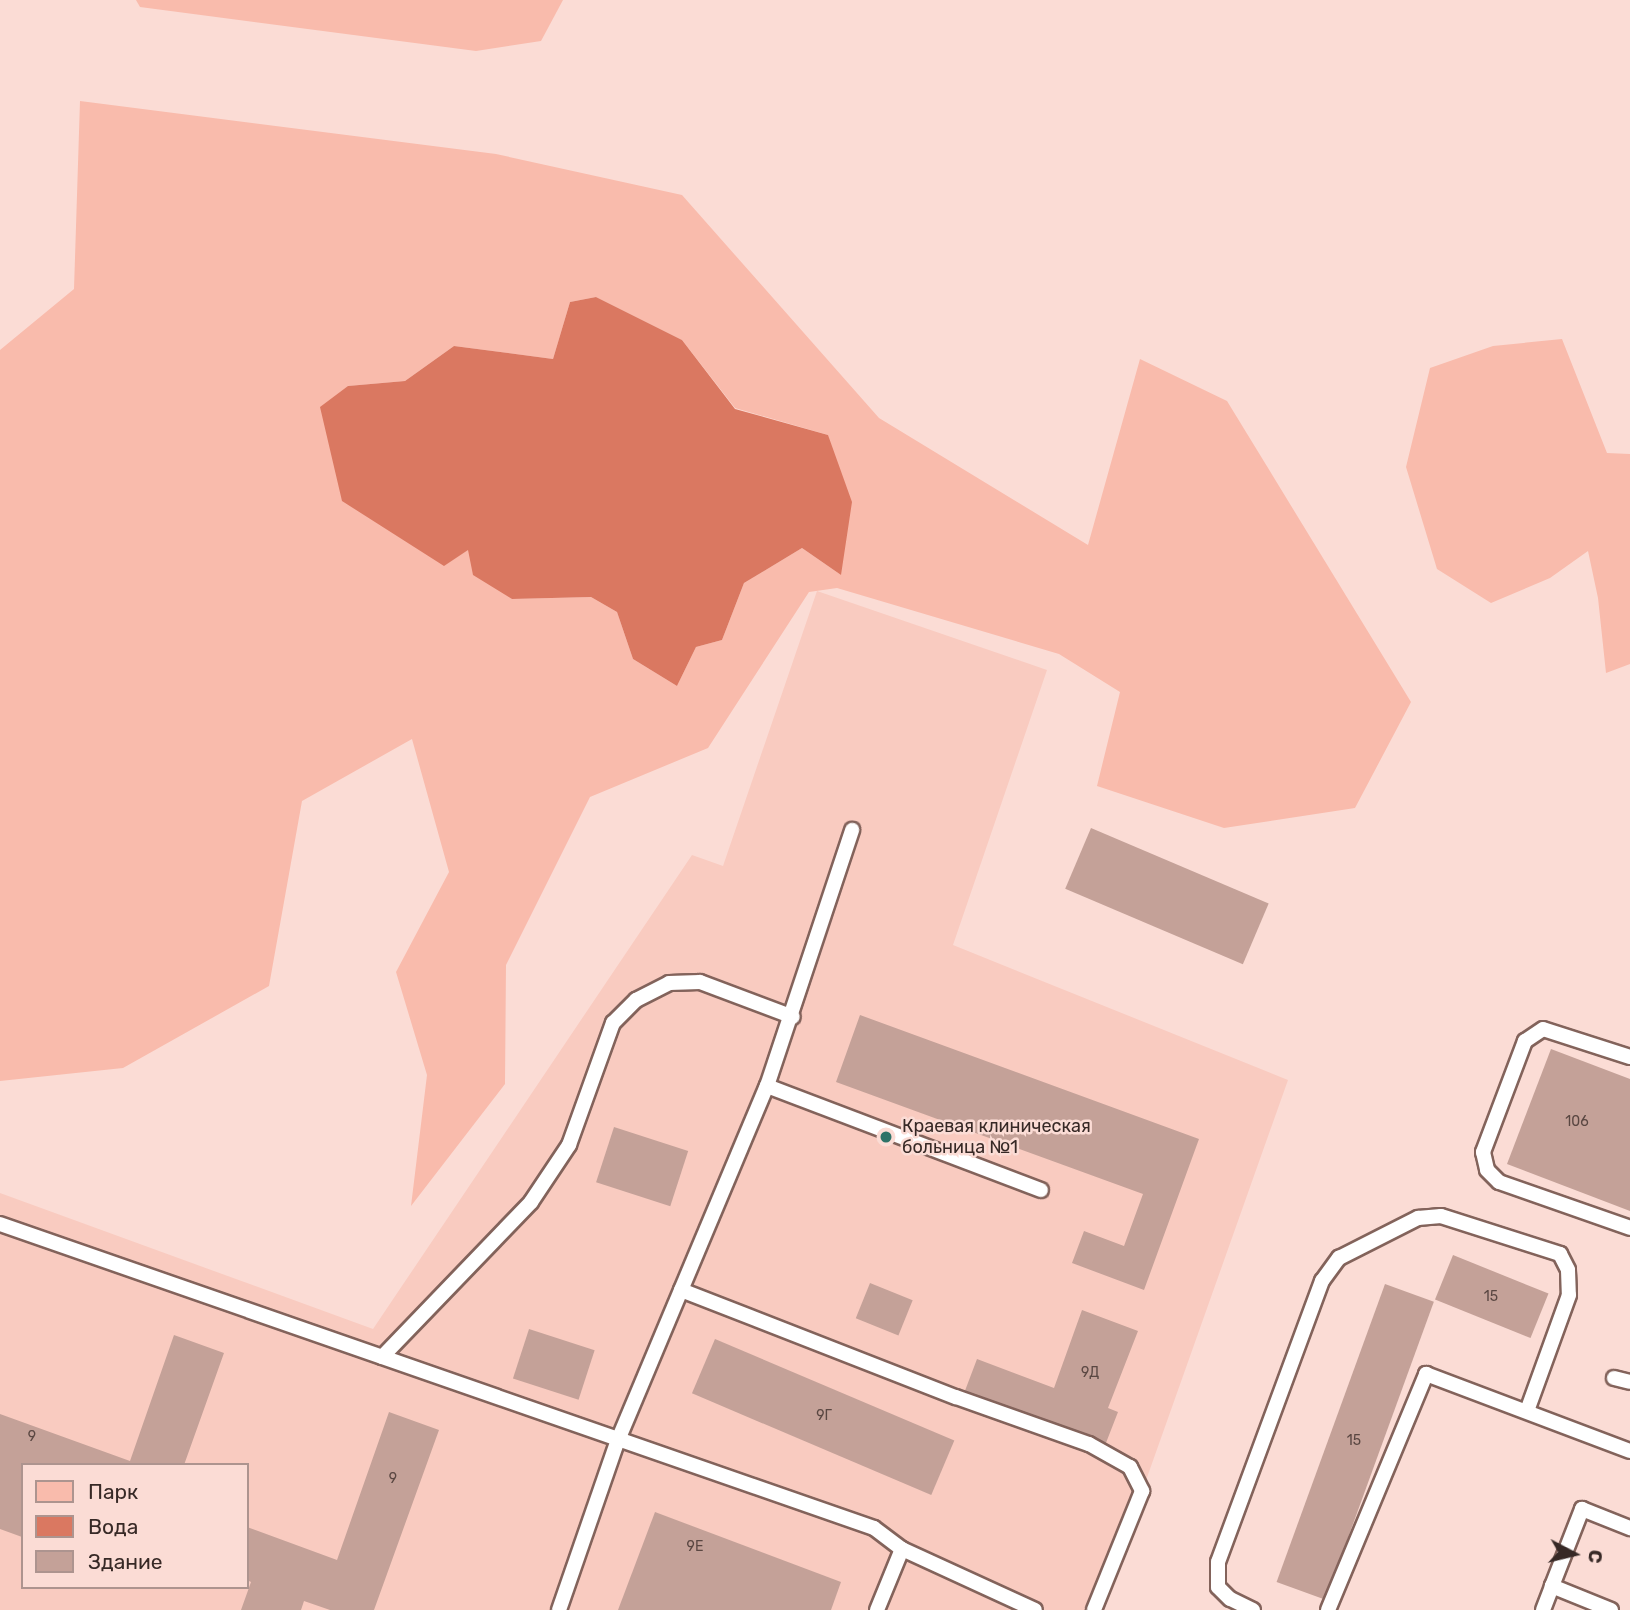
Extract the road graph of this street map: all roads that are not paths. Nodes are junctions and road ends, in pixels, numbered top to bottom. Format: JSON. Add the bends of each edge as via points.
{"nodes":[{"id":1,"x":852,"y":830,"type":"dead end"},
{"id":2,"x":793,"y":1017,"type":"junction"},
{"id":3,"x":1630,"y":1057,"type":"edge"},
{"id":4,"x":767,"y":1086,"type":"junction"},
{"id":5,"x":1041,"y":1190,"type":"dead end"},
{"id":6,"x":0,"y":1224,"type":"edge"},
{"id":7,"x":1630,"y":1228,"type":"edge"},
{"id":8,"x":681,"y":1290,"type":"junction"},
{"id":9,"x":382,"y":1357,"type":"junction"},
{"id":10,"x":1615,"y":1378,"type":"dead end"},
{"id":11,"x":1630,"y":1382,"type":"edge"},
{"id":12,"x":1527,"y":1411,"type":"junction"},
{"id":13,"x":618,"y":1440,"type":"junction"},
{"id":14,"x":1630,"y":1451,"type":"edge"},
{"id":15,"x":1630,"y":1528,"type":"edge"},
{"id":16,"x":902,"y":1549,"type":"junction"},
{"id":17,"x":1552,"y":1586,"type":"junction"},
{"id":18,"x":559,"y":1610,"type":"edge"},
{"id":19,"x":877,"y":1610,"type":"edge"},
{"id":20,"x":1035,"y":1610,"type":"edge"},
{"id":21,"x":1094,"y":1610,"type":"edge"},
{"id":22,"x":1254,"y":1610,"type":"edge"},
{"id":23,"x":1328,"y":1610,"type":"edge"},
{"id":24,"x":1543,"y":1610,"type":"edge"},
{"id":25,"x":1612,"y":1610,"type":"edge"}],
"edges":[{"from":1,"to":2,"type":"lane"},
{"from":2,"to":4,"type":"lane"},
{"from":2,"to":9,"type":"lane","via":[[700,982],[669,983],[636,1000],[613,1023],[569,1145],[531,1202]]},
{"from":3,"to":7,"type":"lane","via":[[1543,1029],[1525,1041],[1483,1153],[1487,1170],[1499,1182]]},
{"from":4,"to":5,"type":"lane"},
{"from":4,"to":8,"type":"lane"},
{"from":6,"to":9,"type":"lane"},
{"from":8,"to":13,"type":"lane"},
{"from":8,"to":21,"type":"lane","via":[[1089,1444],[1130,1467],[1142,1491]]},
{"from":9,"to":13,"type":"lane"},
{"from":10,"to":11,"type":"lane"},
{"from":12,"to":14,"type":"lane"},
{"from":12,"to":22,"type":"lane","via":[[1569,1295],[1568,1269],[1560,1254],[1441,1216],[1418,1218],[1339,1258],[1322,1281],[1218,1562],[1218,1587],[1230,1599]]},
{"from":12,"to":23,"type":"lane","via":[[1426,1374]]},
{"from":13,"to":16,"type":"lane","via":[[874,1528]]},
{"from":13,"to":18,"type":"lane"},
{"from":15,"to":17,"type":"lane","via":[[1582,1509]]},
{"from":16,"to":19,"type":"lane"},
{"from":16,"to":20,"type":"lane"},
{"from":17,"to":24,"type":"lane"},
{"from":17,"to":25,"type":"lane"}]}
